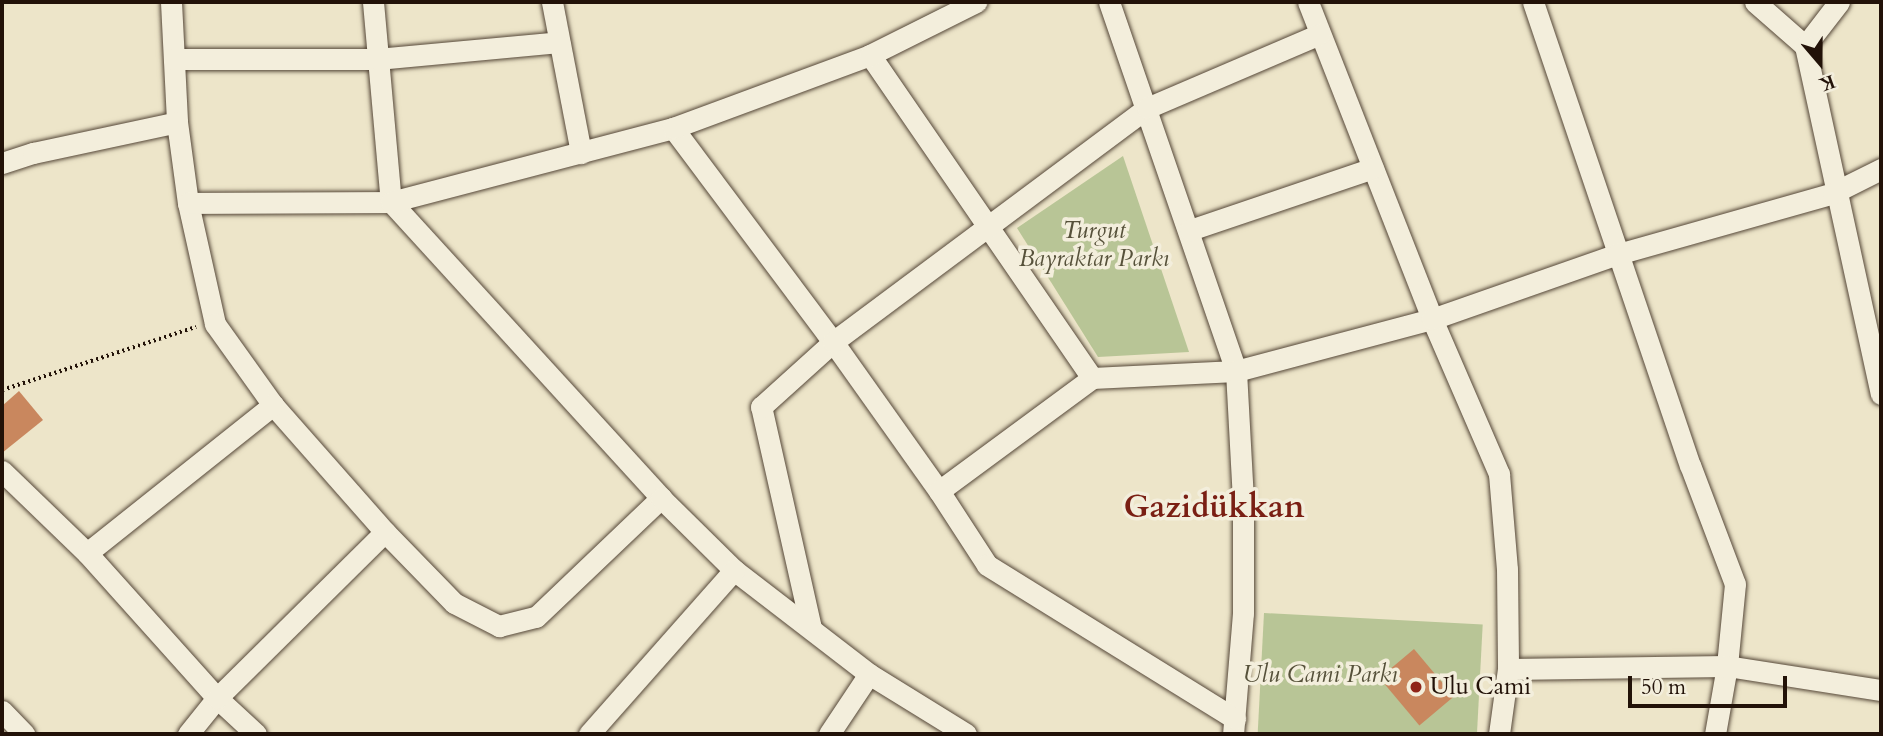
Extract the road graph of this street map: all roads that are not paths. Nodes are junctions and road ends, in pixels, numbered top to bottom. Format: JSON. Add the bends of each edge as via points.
{"nodes":[{"id":1,"x":171,"y":2,"type":"edge"},
{"id":2,"x":373,"y":2,"type":"edge"},
{"id":3,"x":552,"y":2,"type":"edge"},
{"id":4,"x":976,"y":2,"type":"edge"},
{"id":5,"x":1109,"y":2,"type":"edge"},
{"id":6,"x":1308,"y":2,"type":"edge"},
{"id":7,"x":1533,"y":2,"type":"edge"},
{"id":8,"x":1755,"y":2,"type":"edge"},
{"id":9,"x":1839,"y":2,"type":"edge"},
{"id":10,"x":1320,"y":34,"type":"junction"},
{"id":11,"x":559,"y":42,"type":"junction"},
{"id":12,"x":1805,"y":46,"type":"junction"},
{"id":13,"x":870,"y":55,"type":"junction"},
{"id":14,"x":174,"y":59,"type":"junction"},
{"id":15,"x":377,"y":59,"type":"junction"},
{"id":16,"x":1147,"y":108,"type":"junction"},
{"id":17,"x":177,"y":122,"type":"junction"},
{"id":18,"x":673,"y":128,"type":"junction"},
{"id":19,"x":581,"y":153,"type":"junction"},
{"id":20,"x":2,"y":163,"type":"edge"},
{"id":21,"x":1373,"y":168,"type":"junction"},
{"id":22,"x":1881,"y":169,"type":"edge"},
{"id":23,"x":1837,"y":191,"type":"junction"},
{"id":24,"x":391,"y":202,"type":"junction"},
{"id":25,"x":188,"y":203,"type":"junction"},
{"id":26,"x":989,"y":225,"type":"junction"},
{"id":27,"x":1190,"y":230,"type":"junction"},
{"id":28,"x":1618,"y":254,"type":"junction"},
{"id":29,"x":1432,"y":319,"type":"junction"},
{"id":30,"x":833,"y":342,"type":"junction"},
{"id":31,"x":1236,"y":371,"type":"junction"},
{"id":32,"x":1092,"y":378,"type":"junction"},
{"id":33,"x":1881,"y":394,"type":"edge"},
{"id":34,"x":273,"y":405,"type":"junction"},
{"id":35,"x":2,"y":471,"type":"edge"},
{"id":36,"x":939,"y":491,"type":"junction"},
{"id":37,"x":661,"y":499,"type":"junction"},
{"id":38,"x":385,"y":532,"type":"junction"},
{"id":39,"x":87,"y":553,"type":"junction"},
{"id":40,"x":734,"y":570,"type":"junction"},
{"id":41,"x":811,"y":628,"type":"junction"},
{"id":42,"x":1727,"y":666,"type":"junction"},
{"id":43,"x":1508,"y":670,"type":"junction"},
{"id":44,"x":869,"y":674,"type":"junction"},
{"id":45,"x":1881,"y":690,"type":"edge"},
{"id":46,"x":217,"y":698,"type":"junction"},
{"id":47,"x":2,"y":711,"type":"edge"},
{"id":48,"x":1234,"y":727,"type":"edge"},
{"id":49,"x":24,"y":734,"type":"edge"},
{"id":50,"x":188,"y":734,"type":"edge"},
{"id":51,"x":256,"y":734,"type":"edge"},
{"id":52,"x":589,"y":734,"type":"edge"},
{"id":53,"x":829,"y":734,"type":"edge"},
{"id":54,"x":965,"y":734,"type":"edge"},
{"id":55,"x":1499,"y":734,"type":"edge"},
{"id":56,"x":1716,"y":734,"type":"edge"}],
"edges":[{"from":1,"to":14,"type":"street"},
{"from":2,"to":15,"type":"street"},
{"from":3,"to":11,"type":"street"},
{"from":4,"to":13,"type":"street"},
{"from":5,"to":16,"type":"street"},
{"from":6,"to":10,"type":"street"},
{"from":7,"to":28,"type":"street"},
{"from":8,"to":12,"type":"street"},
{"from":9,"to":12,"type":"street"},
{"from":10,"to":16,"type":"street"},
{"from":10,"to":21,"type":"street"},
{"from":11,"to":15,"type":"street"},
{"from":11,"to":19,"type":"street"},
{"from":12,"to":23,"type":"street"},
{"from":13,"to":18,"type":"street"},
{"from":13,"to":26,"type":"street"},
{"from":14,"to":15,"type":"street"},
{"from":14,"to":17,"type":"street"},
{"from":15,"to":24,"type":"street"},
{"from":16,"to":26,"type":"street"},
{"from":16,"to":27,"type":"street"},
{"from":17,"to":20,"type":"street"},
{"from":17,"to":25,"type":"street"},
{"from":18,"to":19,"type":"street"},
{"from":18,"to":30,"type":"street"},
{"from":19,"to":24,"type":"street"},
{"from":21,"to":27,"type":"street"},
{"from":21,"to":29,"type":"street"},
{"from":22,"to":23,"type":"street"},
{"from":23,"to":28,"type":"street"},
{"from":23,"to":33,"type":"street"},
{"from":24,"to":25,"type":"street"},
{"from":24,"to":37,"type":"street"},
{"from":25,"to":34,"type":"street","via":[[215,324]]},
{"from":26,"to":30,"type":"street"},
{"from":26,"to":32,"type":"street"},
{"from":27,"to":31,"type":"street"},
{"from":28,"to":29,"type":"street"},
{"from":28,"to":42,"type":"street","via":[[1689,466],[1735,584]]},
{"from":29,"to":31,"type":"street"},
{"from":29,"to":43,"type":"street","via":[[1499,474],[1507,569]]},
{"from":30,"to":36,"type":"street"},
{"from":30,"to":41,"type":"street","via":[[761,407]]},
{"from":31,"to":32,"type":"street"},
{"from":31,"to":48,"type":"street","via":[[1243,613]]},
{"from":32,"to":36,"type":"street"},
{"from":34,"to":38,"type":"street"},
{"from":34,"to":39,"type":"street"},
{"from":35,"to":39,"type":"street"},
{"from":36,"to":48,"type":"street","via":[[987,565]]},
{"from":37,"to":38,"type":"street","via":[[536,617],[499,626],[454,603]]},
{"from":37,"to":40,"type":"street"},
{"from":38,"to":46,"type":"street"},
{"from":39,"to":46,"type":"street"},
{"from":40,"to":41,"type":"street"},
{"from":40,"to":52,"type":"street"},
{"from":41,"to":44,"type":"street"},
{"from":42,"to":43,"type":"street"},
{"from":42,"to":45,"type":"street"},
{"from":42,"to":56,"type":"street"},
{"from":43,"to":55,"type":"street"},
{"from":44,"to":53,"type":"street"},
{"from":44,"to":54,"type":"street"},
{"from":46,"to":50,"type":"street"},
{"from":46,"to":51,"type":"street"},
{"from":47,"to":49,"type":"street"}]}
